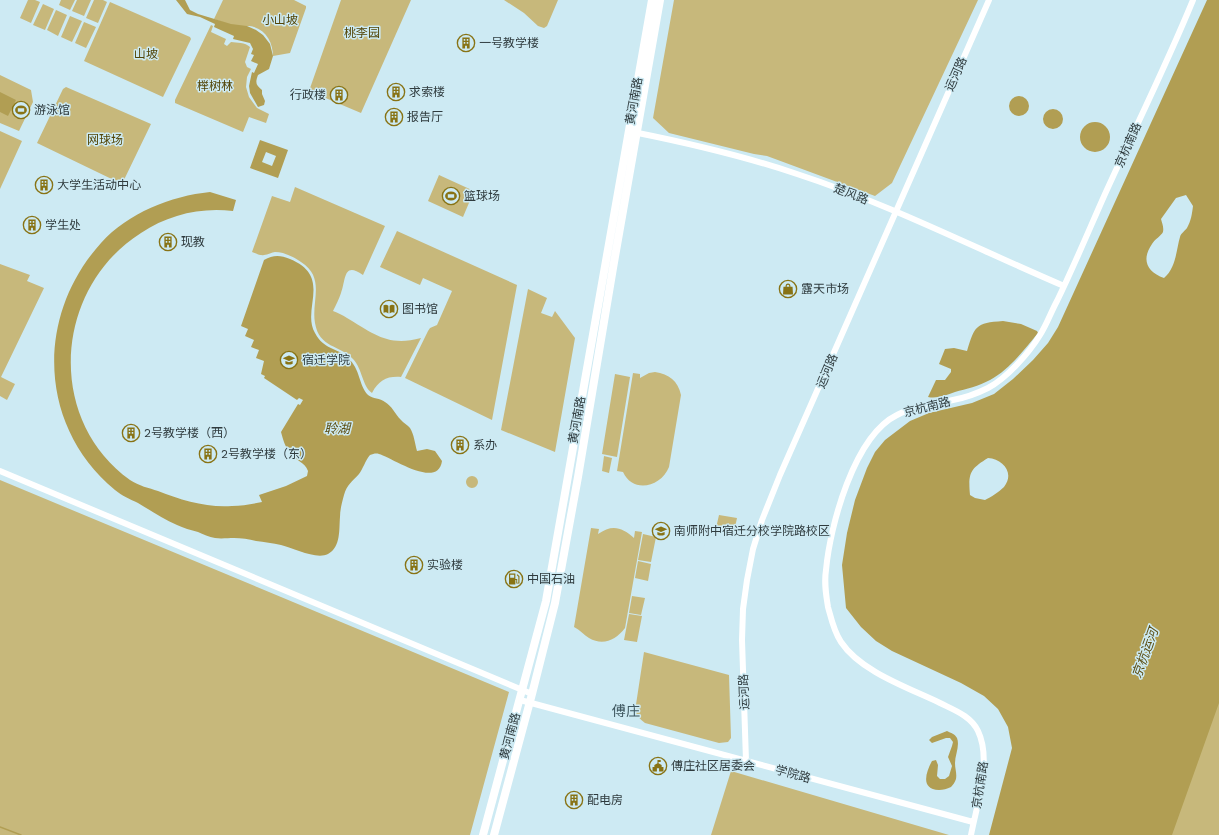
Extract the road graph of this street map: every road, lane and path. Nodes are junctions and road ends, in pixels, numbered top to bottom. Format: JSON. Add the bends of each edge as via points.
{"nodes":[{"id":1,"x":652,"y":0,"type":"edge"},
{"id":2,"x":660,"y":0,"type":"edge"},
{"id":3,"x":989,"y":0,"type":"edge"},
{"id":4,"x":1194,"y":0,"type":"edge"},
{"id":5,"x":632,"y":132,"type":"junction"},
{"id":6,"x":896,"y":211,"type":"junction"},
{"id":7,"x":1064,"y":286,"type":"junction"},
{"id":8,"x":0,"y":470,"type":"edge"},
{"id":9,"x":522,"y":690,"type":"junction"},
{"id":10,"x":532,"y":694,"type":"junction"},
{"id":11,"x":520,"y":700,"type":"junction"},
{"id":12,"x":530,"y":702,"type":"junction"},
{"id":13,"x":746,"y":761,"type":"junction"},
{"id":14,"x":973,"y":822,"type":"junction"},
{"id":15,"x":483,"y":835,"type":"edge"},
{"id":16,"x":494,"y":835,"type":"edge"},
{"id":17,"x":971,"y":835,"type":"edge"}],
"edges":[{"from":1,"to":5,"type":"main road","name":"黄河南路"},
{"from":2,"to":5,"type":"main road","name":"黄河南路"},
{"from":3,"to":6,"type":"street","name":"运河路"},
{"from":4,"to":7,"type":"street","name":"京杭南路"},
{"from":5,"to":6,"type":"street","name":"楚风路","via":[[759,162]]},
{"from":5,"to":9,"type":"main road","name":"黄河南路","via":[[546,601]]},
{"from":5,"to":10,"type":"main road","name":"黄河南路","via":[[571,514],[555,603]]},
{"from":6,"to":7,"type":"street","name":"楚风路"},
{"from":6,"to":13,"type":"street","name":"运河路","via":[[769,502],[753,549],[743,609]]},
{"from":7,"to":14,"type":"street","name":"京杭南路","via":[[1040,335],[1025,356],[1002,378],[988,388],[956,400],[912,408],[894,416],[868,441],[839,506],[825,571],[831,618],[840,641],[857,660],[877,673],[955,710],[970,719],[978,731],[984,755],[980,792]]},
{"from":8,"to":9,"type":"street"},
{"from":9,"to":10,"type":"street"},
{"from":9,"to":11,"type":"main road","name":"黄河南路"},
{"from":10,"to":12,"type":"main road","name":"黄河南路"},
{"from":11,"to":12,"type":"street","name":"学院路"},
{"from":11,"to":15,"type":"main road","name":"黄河南路"},
{"from":12,"to":13,"type":"street","name":"学院路"},
{"from":12,"to":16,"type":"main road","name":"黄河南路"},
{"from":13,"to":14,"type":"street","name":"学院路"},
{"from":14,"to":17,"type":"street","name":"京杭南路"}]}
